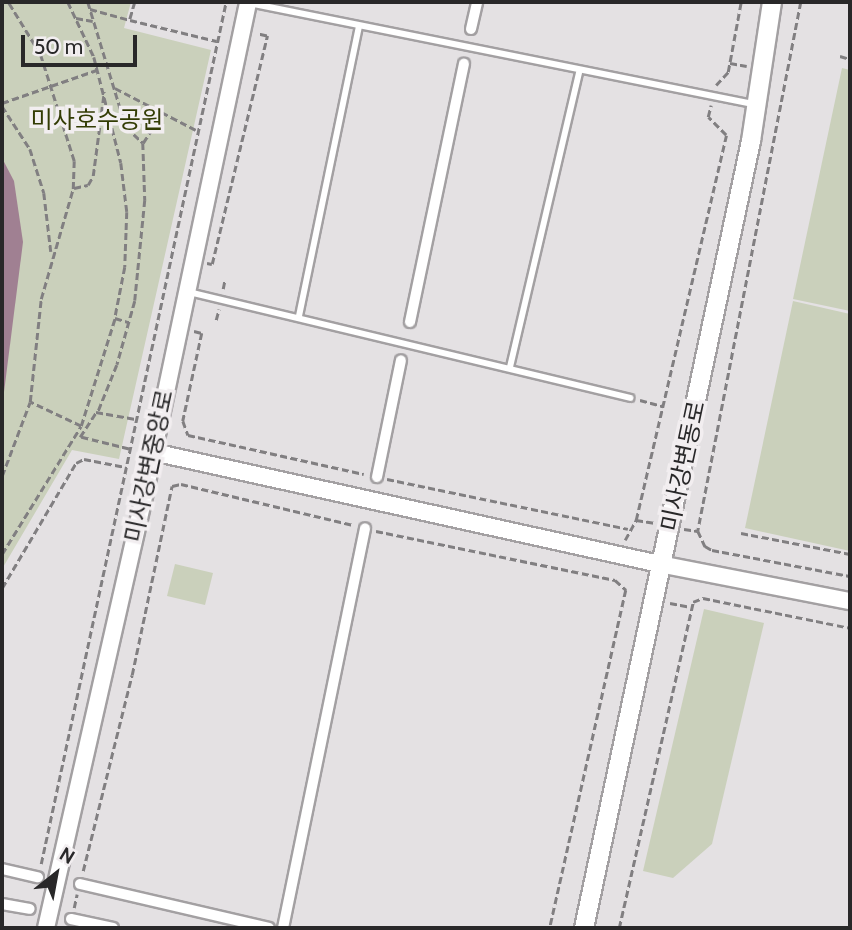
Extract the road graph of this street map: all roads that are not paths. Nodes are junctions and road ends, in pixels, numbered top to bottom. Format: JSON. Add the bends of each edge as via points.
{"nodes":[{"id":1,"x":248,"y":2,"type":"edge"},
{"id":2,"x":477,"y":2,"type":"edge"},
{"id":3,"x":772,"y":2,"type":"edge"},
{"id":4,"x":359,"y":26,"type":"junction"},
{"id":5,"x":471,"y":29,"type":"dead end"},
{"id":6,"x":464,"y":64,"type":"dead end"},
{"id":7,"x":579,"y":72,"type":"junction"},
{"id":8,"x":753,"y":104,"type":"junction"},
{"id":9,"x":186,"y":291,"type":"junction"},
{"id":10,"x":299,"y":316,"type":"junction"},
{"id":11,"x":410,"y":322,"type":"dead end"},
{"id":12,"x":401,"y":360,"type":"dead end"},
{"id":13,"x":510,"y":367,"type":"junction"},
{"id":14,"x":630,"y":398,"type":"road end"},
{"id":15,"x":153,"y":452,"type":"junction"},
{"id":16,"x":377,"y":477,"type":"road end"},
{"id":17,"x":365,"y":528,"type":"road end"},
{"id":18,"x":664,"y":565,"type":"junction"},
{"id":19,"x":850,"y":601,"type":"edge"},
{"id":20,"x":2,"y":869,"type":"edge"},
{"id":21,"x":38,"y":877,"type":"road end"},
{"id":22,"x":80,"y":884,"type":"road end"},
{"id":23,"x":2,"y":904,"type":"edge"},
{"id":24,"x":30,"y":909,"type":"dead end"},
{"id":25,"x":72,"y":919,"type":"road end"},
{"id":26,"x":47,"y":928,"type":"edge"},
{"id":27,"x":113,"y":928,"type":"edge"},
{"id":28,"x":269,"y":928,"type":"edge"},
{"id":29,"x":283,"y":928,"type":"edge"},
{"id":30,"x":584,"y":928,"type":"edge"}],
"edges":[{"from":1,"to":4,"type":"lane"},
{"from":1,"to":9,"type":"street","name":"미사강변중앙로"},
{"from":2,"to":5,"type":"street"},
{"from":3,"to":8,"type":"main road","name":"미사강변동로"},
{"from":4,"to":7,"type":"lane"},
{"from":4,"to":10,"type":"lane"},
{"from":6,"to":11,"type":"street"},
{"from":7,"to":8,"type":"lane"},
{"from":7,"to":13,"type":"lane"},
{"from":8,"to":18,"type":"main road","name":"미사강변동로","via":[[751,141]]},
{"from":9,"to":10,"type":"lane"},
{"from":9,"to":15,"type":"street","name":"미사강변중앙로"},
{"from":10,"to":13,"type":"lane"},
{"from":12,"to":16,"type":"street"},
{"from":13,"to":14,"type":"lane"},
{"from":15,"to":18,"type":"street"},
{"from":15,"to":26,"type":"street","name":"미사강변중앙로"},
{"from":17,"to":29,"type":"street"},
{"from":18,"to":19,"type":"street"},
{"from":18,"to":30,"type":"main road","name":"미사강변동로"},
{"from":20,"to":21,"type":"street"},
{"from":22,"to":28,"type":"street"},
{"from":23,"to":24,"type":"street"},
{"from":25,"to":27,"type":"street"}]}
